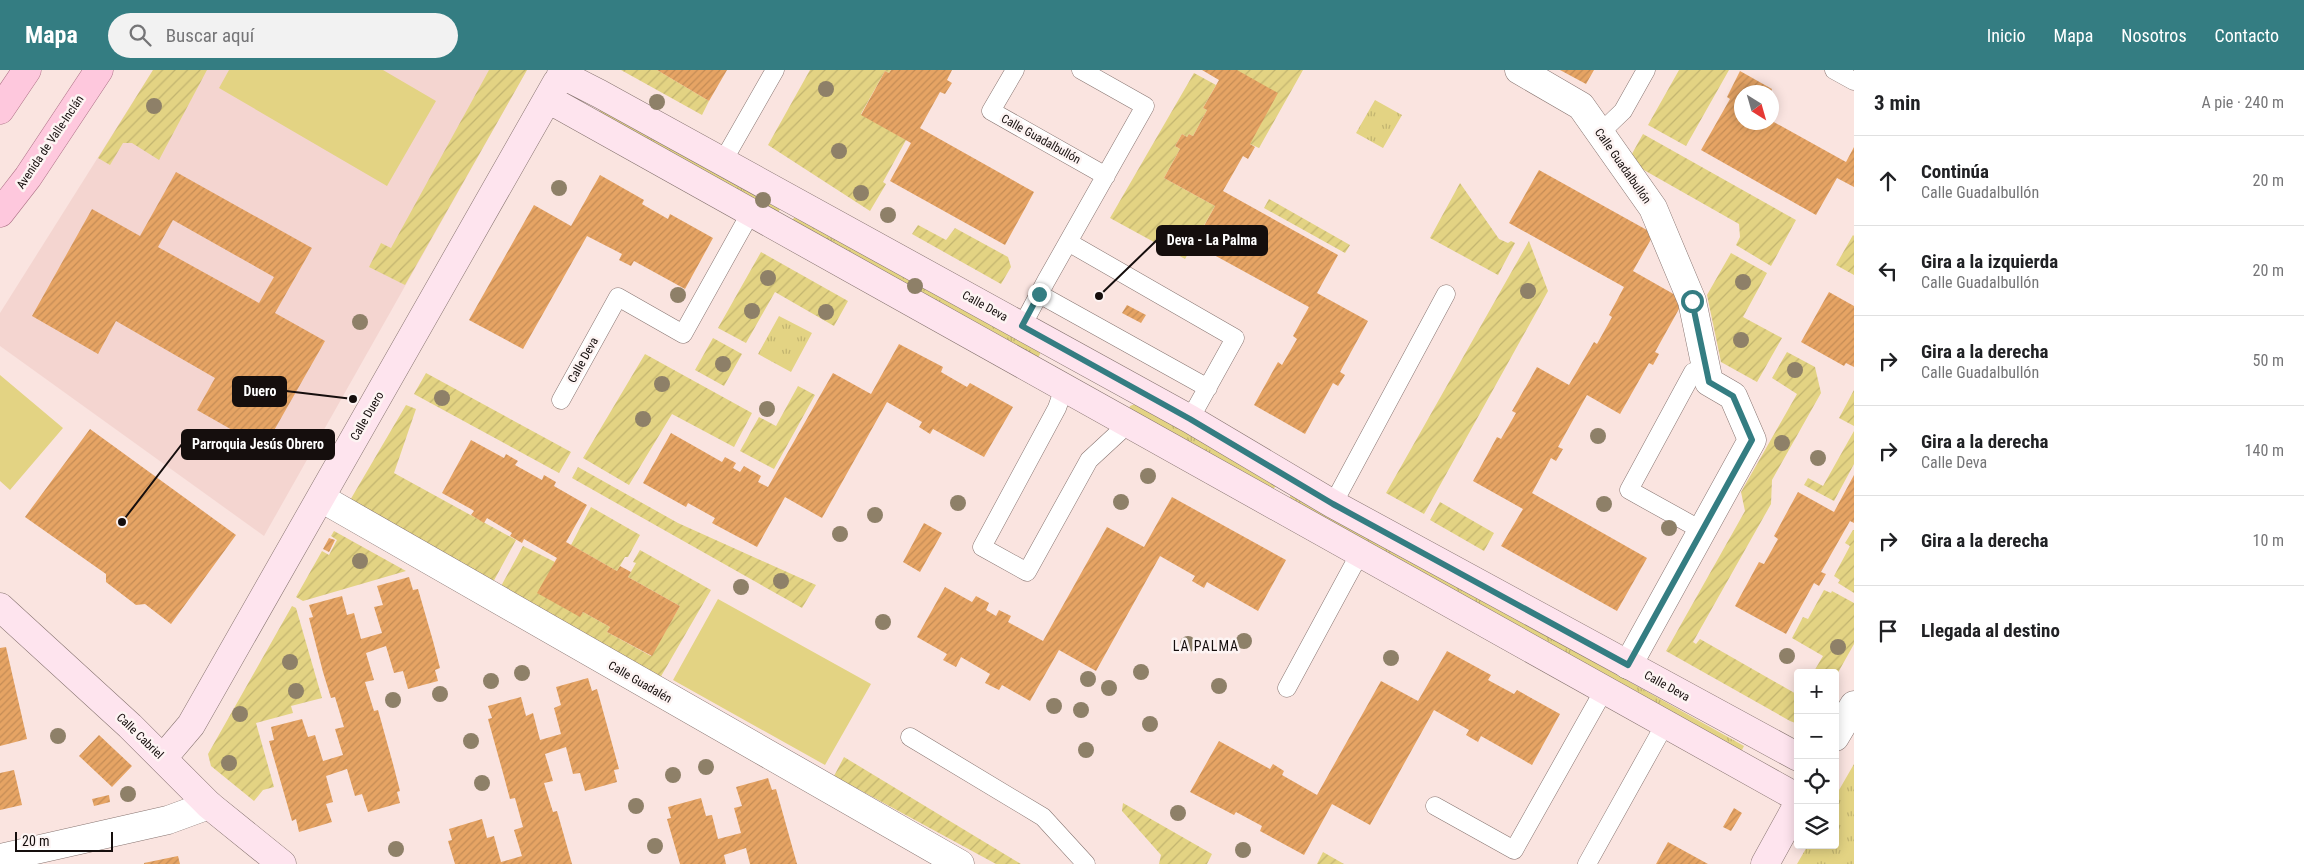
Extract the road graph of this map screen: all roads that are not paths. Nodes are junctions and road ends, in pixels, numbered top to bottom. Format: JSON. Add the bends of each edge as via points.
{"nodes":[{"id":1,"x":27,"y":70,"type":"edge"},
{"id":2,"x":99,"y":70,"type":"edge"},
{"id":3,"x":775,"y":70,"type":"edge"},
{"id":4,"x":1014,"y":70,"type":"edge"},
{"id":5,"x":1081,"y":70,"type":"edge"},
{"id":6,"x":1519,"y":70,"type":"edge"},
{"id":7,"x":1646,"y":70,"type":"edge"},
{"id":8,"x":1834,"y":70,"type":"edge"},
{"id":9,"x":562,"y":72,"type":"edge"},
{"id":10,"x":1854,"y":82,"type":"edge"},
{"id":11,"x":548,"y":99,"type":"junction"},
{"id":12,"x":0,"y":110,"type":"edge"},
{"id":13,"x":1600,"y":133,"type":"junction"},
{"id":14,"x":723,"y":161,"type":"junction"},
{"id":15,"x":1106,"y":176,"type":"junction"},
{"id":16,"x":751,"y":212,"type":"junction"},
{"id":17,"x":0,"y":213,"type":"edge"},
{"id":18,"x":1068,"y":242,"type":"junction"},
{"id":19,"x":1039,"y":294,"type":"junction"},
{"id":20,"x":1446,"y":294,"type":"dead end"},
{"id":21,"x":1022,"y":326,"type":"junction"},
{"id":22,"x":1709,"y":382,"type":"junction"},
{"id":23,"x":1064,"y":388,"type":"junction"},
{"id":24,"x":1208,"y":388,"type":"junction"},
{"id":25,"x":561,"y":400,"type":"dead end"},
{"id":26,"x":1190,"y":419,"type":"junction"},
{"id":27,"x":1129,"y":423,"type":"junction"},
{"id":28,"x":321,"y":498,"type":"junction"},
{"id":29,"x":1333,"y":504,"type":"junction"},
{"id":30,"x":1701,"y":530,"type":"junction"},
{"id":31,"x":1360,"y":553,"type":"junction"},
{"id":32,"x":0,"y":607,"type":"edge"},
{"id":33,"x":1628,"y":665,"type":"junction"},
{"id":34,"x":1287,"y":688,"type":"dead end"},
{"id":35,"x":1604,"y":690,"type":"junction"},
{"id":36,"x":1854,"y":705,"type":"edge"},
{"id":37,"x":1665,"y":724,"type":"junction"},
{"id":38,"x":1839,"y":730,"type":"edge"},
{"id":39,"x":910,"y":737,"type":"dead end"},
{"id":40,"x":1794,"y":756,"type":"edge"},
{"id":41,"x":163,"y":758,"type":"junction"},
{"id":42,"x":1794,"y":796,"type":"edge"},
{"id":43,"x":210,"y":805,"type":"junction"},
{"id":44,"x":1435,"y":806,"type":"dead end"},
{"id":45,"x":1794,"y":811,"type":"edge"},
{"id":46,"x":55,"y":855,"type":"edge"},
{"id":47,"x":0,"y":858,"type":"edge"},
{"id":48,"x":282,"y":864,"type":"edge"},
{"id":49,"x":960,"y":864,"type":"edge"},
{"id":50,"x":1086,"y":864,"type":"edge"},
{"id":51,"x":1586,"y":864,"type":"edge"},
{"id":52,"x":1765,"y":864,"type":"edge"}],
"edges":[{"from":1,"to":12,"type":"main road"},
{"from":2,"to":17,"type":"main road","name":"Avenida de Valle-Inclán","via":[[28,177]]},
{"from":3,"to":14,"type":"lane"},
{"from":4,"to":15,"type":"lane","name":"Calle Guadalbullón","via":[[991,111]]},
{"from":5,"to":15,"type":"lane","via":[[1145,106]]},
{"from":6,"to":13,"type":"street","name":"Calle Guadalbullón","via":[[1582,106]]},
{"from":7,"to":13,"type":"lane","via":[[1623,111]]},
{"from":8,"to":10,"type":"lane"},
{"from":9,"to":11,"type":"street","name":"Calle Duero"},
{"from":9,"to":14,"type":"street","name":"Calle Deva"},
{"from":11,"to":16,"type":"street"},
{"from":11,"to":28,"type":"street","name":"Calle Duero"},
{"from":13,"to":22,"type":"street","name":"Calle Guadalbullón","via":[[1653,208],[1692,301]]},
{"from":14,"to":21,"type":"street","name":"Calle Deva"},
{"from":15,"to":18,"type":"lane"},
{"from":16,"to":23,"type":"street"},
{"from":16,"to":25,"type":"lane","name":"Calle Deva","via":[[683,334],[618,297]]},
{"from":18,"to":19,"type":"lane"},
{"from":18,"to":24,"type":"lane","via":[[1235,338]]},
{"from":19,"to":21,"type":"lane"},
{"from":19,"to":24,"type":"lane"},
{"from":20,"to":29,"type":"lane"},
{"from":21,"to":26,"type":"street","name":"Calle Deva"},
{"from":22,"to":30,"type":"street","via":[[1733,396],[1752,440]]},
{"from":22,"to":30,"type":"lane","via":[[1693,372],[1629,490]]},
{"from":23,"to":27,"type":"street"},
{"from":23,"to":27,"type":"lane","via":[[982,547],[1027,572],[1089,460]]},
{"from":24,"to":26,"type":"lane"},
{"from":26,"to":29,"type":"street","name":"Calle Deva"},
{"from":27,"to":31,"type":"street"},
{"from":28,"to":41,"type":"street","name":"Calle Duero","via":[[191,725]]},
{"from":28,"to":49,"type":"street","name":"Calle Guadalén"},
{"from":29,"to":33,"type":"street","name":"Calle Deva"},
{"from":30,"to":33,"type":"street"},
{"from":31,"to":34,"type":"lane"},
{"from":31,"to":35,"type":"street"},
{"from":32,"to":41,"type":"street","name":"Calle Cabriel"},
{"from":33,"to":40,"type":"street","name":"Calle Deva"},
{"from":35,"to":37,"type":"street"},
{"from":35,"to":44,"type":"lane","via":[[1514,850]]},
{"from":36,"to":38,"type":"street"},
{"from":37,"to":42,"type":"street"},
{"from":37,"to":51,"type":"lane"},
{"from":39,"to":50,"type":"lane","via":[[1043,817]]},
{"from":41,"to":43,"type":"street","name":"Calle Cabriel"},
{"from":43,"to":46,"type":"street"},
{"from":43,"to":48,"type":"street","name":"Calle Cabriel"},
{"from":45,"to":52,"type":"street"},
{"from":46,"to":47,"type":"street"}]}
